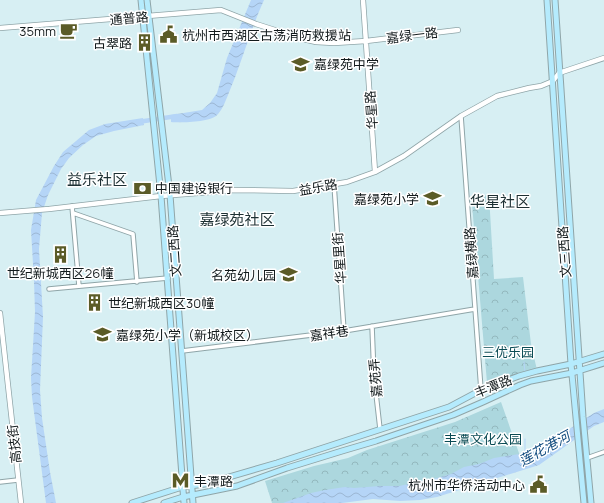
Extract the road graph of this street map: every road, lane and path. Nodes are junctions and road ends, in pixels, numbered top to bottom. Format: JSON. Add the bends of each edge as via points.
{"nodes":[{"id":1,"x":141,"y":0,"type":"edge"},
{"id":2,"x":147,"y":0,"type":"edge"},
{"id":3,"x":363,"y":0,"type":"edge"},
{"id":4,"x":547,"y":0,"type":"edge"},
{"id":5,"x":554,"y":0,"type":"edge"},
{"id":6,"x":149,"y":16,"type":"junction"},
{"id":7,"x":143,"y":17,"type":"junction"},
{"id":8,"x":256,"y":24,"type":"joint"},
{"id":9,"x":0,"y":28,"type":"edge"},
{"id":10,"x":458,"y":30,"type":"dead end"},
{"id":11,"x":366,"y":41,"type":"junction"},
{"id":12,"x":604,"y":58,"type":"edge"},
{"id":13,"x":559,"y":73,"type":"junction"},
{"id":14,"x":553,"y":81,"type":"junction"},
{"id":15,"x":461,"y":116,"type":"junction"},
{"id":16,"x":375,"y":172,"type":"junction"},
{"id":17,"x":334,"y":184,"type":"junction"},
{"id":18,"x":170,"y":195,"type":"junction"},
{"id":19,"x":161,"y":196,"type":"junction"},
{"id":20,"x":72,"y":206,"type":"junction"},
{"id":21,"x":73,"y":212,"type":"junction"},
{"id":22,"x":0,"y":213,"type":"edge"},
{"id":23,"x":168,"y":278,"type":"junction"},
{"id":24,"x":137,"y":282,"type":"junction"},
{"id":25,"x":79,"y":286,"type":"junction"},
{"id":26,"x":49,"y":289,"type":"dead end"},
{"id":27,"x":475,"y":308,"type":"junction"},
{"id":28,"x":0,"y":313,"type":"edge"},
{"id":29,"x":372,"y":326,"type":"junction"},
{"id":30,"x":344,"y":331,"type":"junction"},
{"id":31,"x":182,"y":351,"type":"junction"},
{"id":32,"x":604,"y":354,"type":"edge"},
{"id":33,"x":579,"y":361,"type":"junction"},
{"id":34,"x":604,"y":363,"type":"edge"},
{"id":35,"x":571,"y":364,"type":"junction"},
{"id":36,"x":580,"y":370,"type":"junction"},
{"id":37,"x":572,"y":373,"type":"junction"},
{"id":38,"x":481,"y":390,"type":"junction"},
{"id":39,"x":380,"y":429,"type":"junction"},
{"id":40,"x":604,"y":452,"type":"edge"},
{"id":41,"x":587,"y":458,"type":"junction"},
{"id":42,"x":18,"y":480,"type":"junction"},
{"id":43,"x":0,"y":482,"type":"edge"},
{"id":44,"x":192,"y":485,"type":"junction"},
{"id":45,"x":182,"y":487,"type":"junction"},
{"id":46,"x":193,"y":495,"type":"junction"},
{"id":47,"x":183,"y":497,"type":"junction"},
{"id":48,"x":21,"y":503,"type":"edge"},
{"id":49,"x":132,"y":503,"type":"edge"},
{"id":50,"x":164,"y":503,"type":"edge"},
{"id":51,"x":184,"y":503,"type":"edge"},
{"id":52,"x":193,"y":503,"type":"edge"},
{"id":53,"x":584,"y":503,"type":"edge"},
{"id":54,"x":591,"y":503,"type":"edge"}],
"edges":[{"from":1,"to":7,"type":"main road","name":"文二西路"},
{"from":2,"to":6,"type":"main road","name":"文二西路"},
{"from":3,"to":11,"type":"street","name":"华星路"},
{"from":4,"to":14,"type":"main road","name":"文三西路"},
{"from":5,"to":13,"type":"main road","name":"文三西路"},
{"from":6,"to":7,"type":"street","name":"通普路"},
{"from":6,"to":8,"type":"street","name":"通普路","via":[[220,10]]},
{"from":6,"to":18,"type":"main road","name":"文二西路"},
{"from":7,"to":9,"type":"street","name":"通普路"},
{"from":7,"to":19,"type":"main road","name":"文二西路"},
{"from":8,"to":11,"type":"street","name":"嘉绿一路","via":[[316,42]]},
{"from":10,"to":11,"type":"street","name":"嘉绿一路"},
{"from":11,"to":16,"type":"street","name":"华星路"},
{"from":12,"to":13,"type":"street"},
{"from":13,"to":14,"type":"street"},
{"from":13,"to":33,"type":"main road","name":"文三西路"},
{"from":14,"to":15,"type":"street","name":"益乐路","via":[[498,96]]},
{"from":14,"to":35,"type":"main road","name":"文三西路"},
{"from":15,"to":16,"type":"street","name":"益乐路","via":[[404,156]]},
{"from":15,"to":27,"type":"street","name":"嘉绿横路"},
{"from":16,"to":17,"type":"street","name":"益乐路"},
{"from":17,"to":18,"type":"street","name":"益乐路","via":[[293,191],[235,190]]},
{"from":17,"to":30,"type":"street","name":"华星里街"},
{"from":18,"to":19,"type":"street","name":"益乐路"},
{"from":18,"to":31,"type":"main road","name":"文二西路"},
{"from":19,"to":20,"type":"street","name":"益乐路"},
{"from":19,"to":23,"type":"main road","name":"文二西路"},
{"from":20,"to":21,"type":"street"},
{"from":20,"to":22,"type":"street","name":"益乐路"},
{"from":21,"to":24,"type":"street","via":[[133,234]]},
{"from":21,"to":25,"type":"street"},
{"from":23,"to":24,"type":"street"},
{"from":23,"to":45,"type":"main road","name":"文二西路"},
{"from":24,"to":25,"type":"street"},
{"from":25,"to":26,"type":"street"},
{"from":27,"to":29,"type":"street","name":"嘉祥巷"},
{"from":27,"to":38,"type":"street","name":"嘉绿横路"},
{"from":28,"to":42,"type":"street","name":"高技街"},
{"from":29,"to":30,"type":"street","name":"嘉祥巷"},
{"from":29,"to":39,"type":"street","name":"嘉苑弄"},
{"from":30,"to":31,"type":"street","name":"嘉祥巷"},
{"from":31,"to":44,"type":"main road","name":"文二西路"},
{"from":32,"to":33,"type":"main road","name":"丰潭路"},
{"from":33,"to":35,"type":"main road","name":"丰潭路"},
{"from":33,"to":36,"type":"main road","name":"文三西路"},
{"from":34,"to":36,"type":"main road","name":"丰潭路"},
{"from":35,"to":37,"type":"main road","name":"文三西路"},
{"from":35,"to":38,"type":"main road","name":"丰潭路","via":[[519,376]]},
{"from":36,"to":37,"type":"main road","name":"丰潭路"},
{"from":36,"to":41,"type":"main road","name":"文三西路"},
{"from":37,"to":46,"type":"main road","name":"丰潭路","via":[[520,384],[447,417],[237,486]]},
{"from":37,"to":53,"type":"main road","name":"文三西路"},
{"from":38,"to":39,"type":"main road","name":"丰潭路","via":[[449,407]]},
{"from":39,"to":44,"type":"main road","name":"丰潭路","via":[[245,473]]},
{"from":40,"to":41,"type":"street"},
{"from":41,"to":54,"type":"main road","name":"文三西路"},
{"from":42,"to":43,"type":"street"},
{"from":42,"to":48,"type":"street","name":"高技街"},
{"from":44,"to":45,"type":"main road","name":"丰潭路"},
{"from":44,"to":46,"type":"main road","name":"文二西路"},
{"from":45,"to":47,"type":"main road","name":"文二西路"},
{"from":45,"to":49,"type":"main road","name":"丰潭路"},
{"from":46,"to":47,"type":"main road","name":"丰潭路"},
{"from":46,"to":52,"type":"main road","name":"文二西路"},
{"from":47,"to":50,"type":"main road","name":"丰潭路"},
{"from":47,"to":51,"type":"main road","name":"文二西路"}]}
